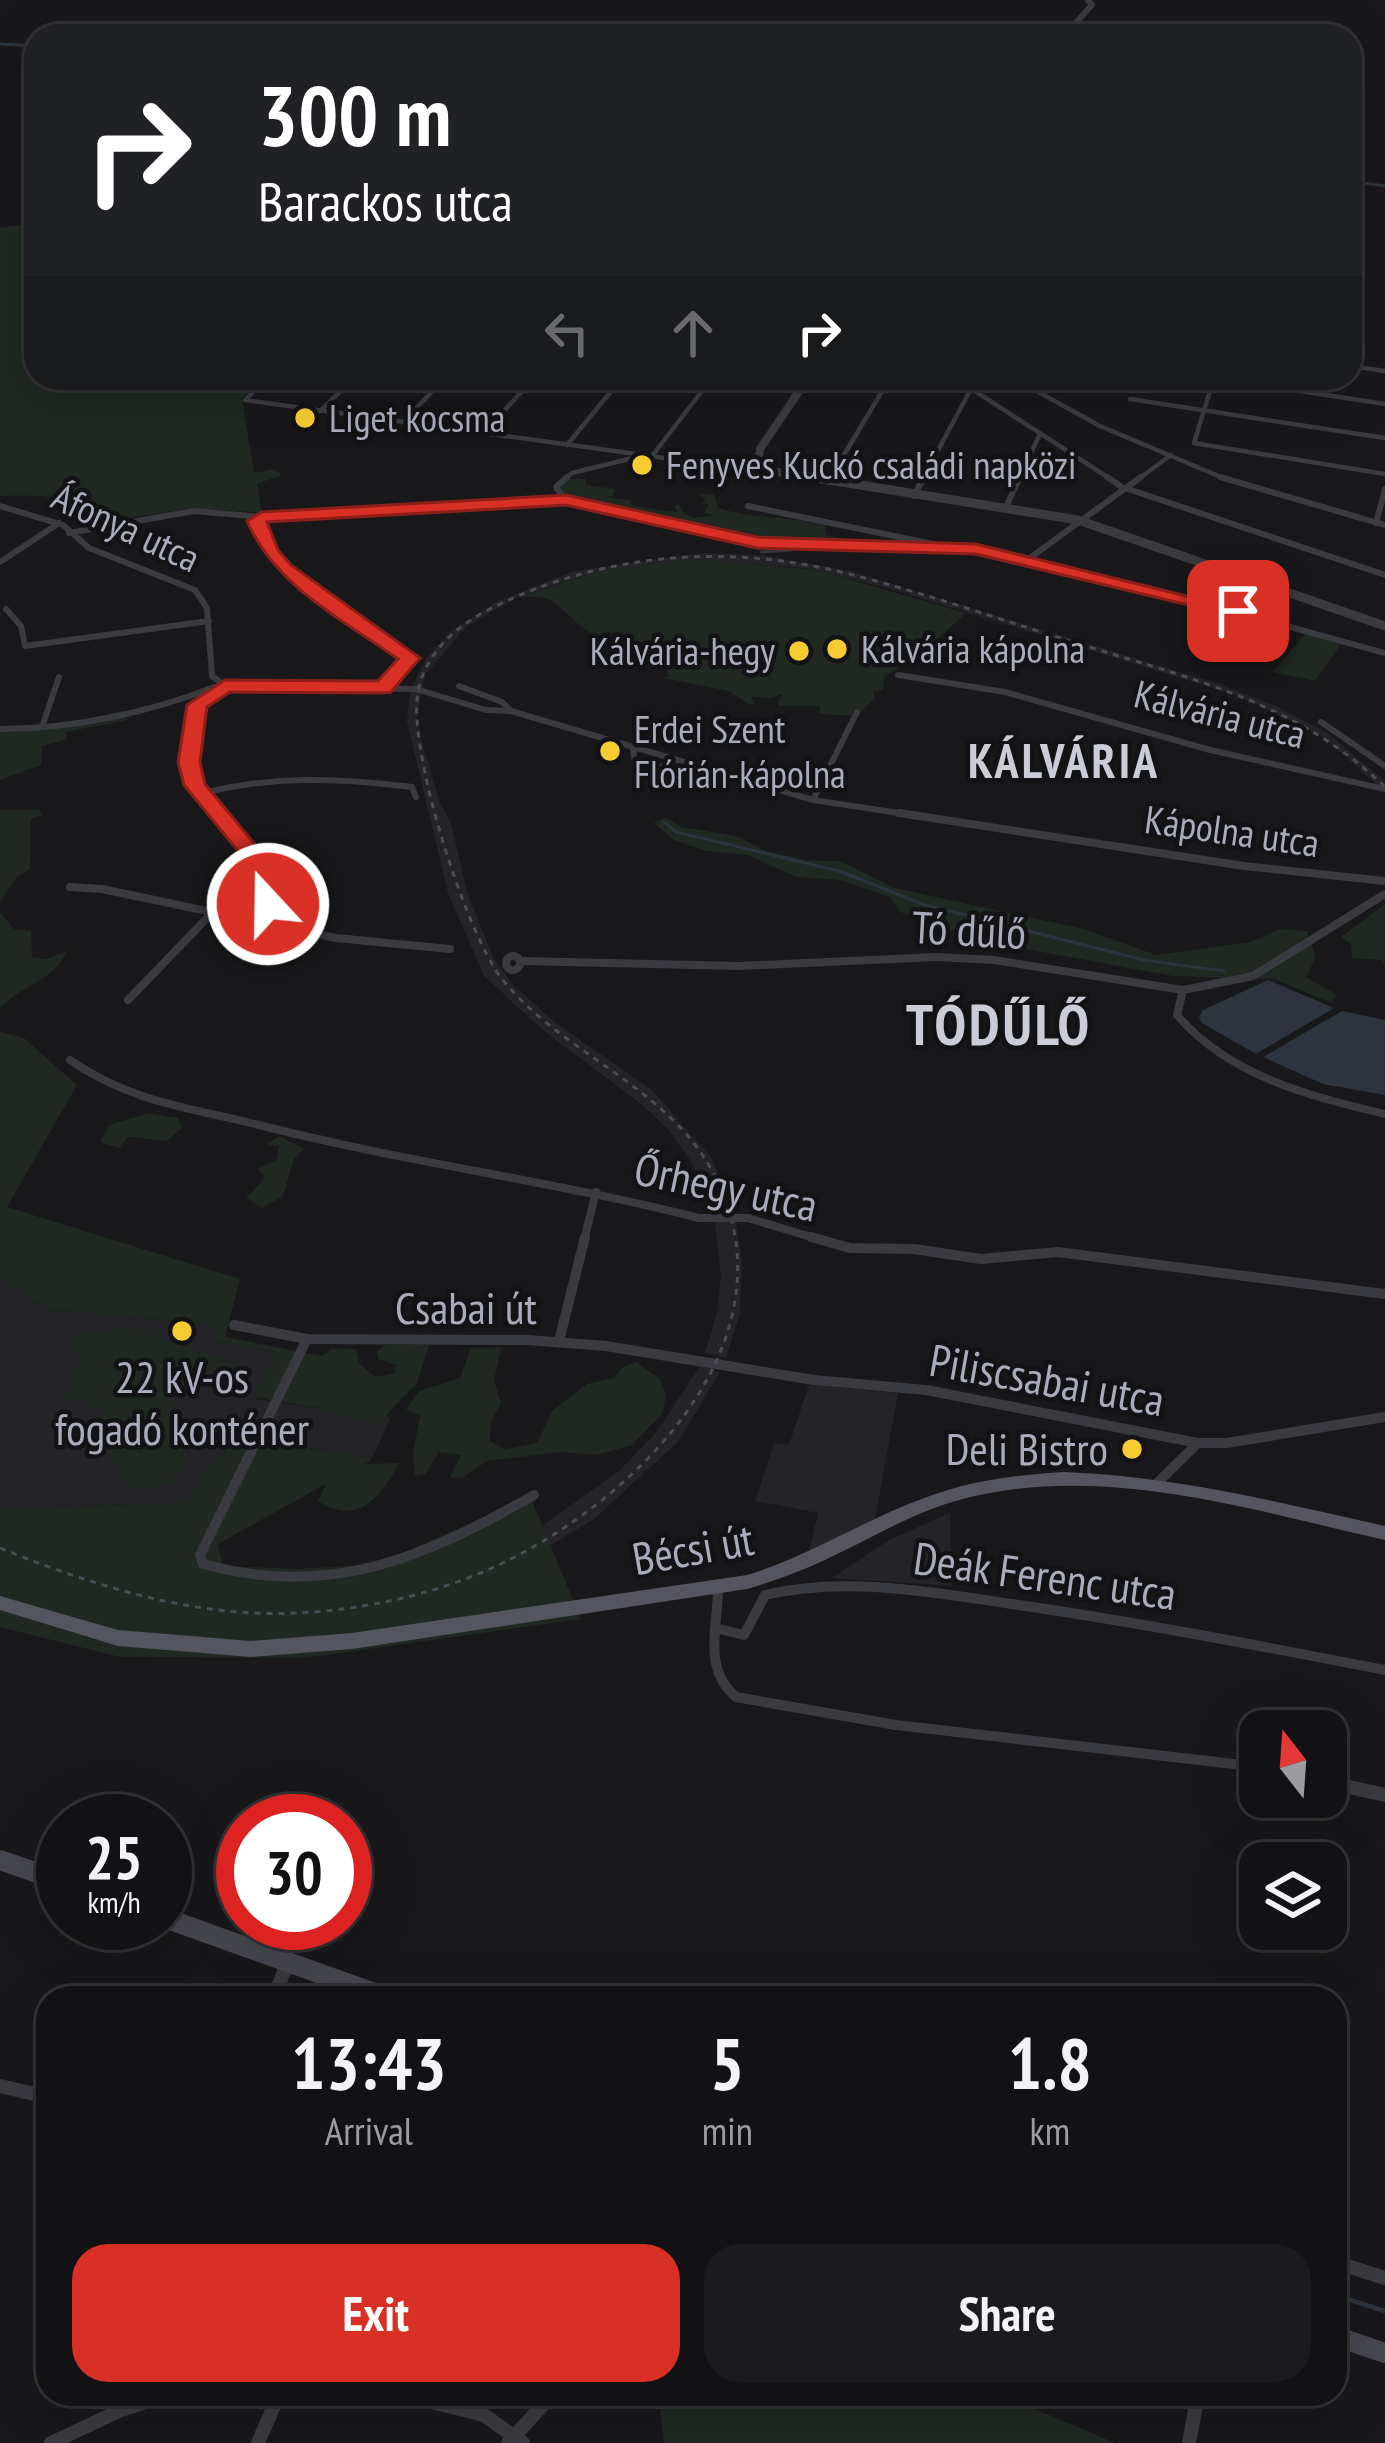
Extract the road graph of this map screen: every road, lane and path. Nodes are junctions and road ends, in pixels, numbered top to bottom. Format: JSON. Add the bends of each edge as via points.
{"nodes":[{"id":1,"x":1088,"y":0,"type":"edge"},
{"id":2,"x":1075,"y":24,"type":"edge"},
{"id":3,"x":256,"y":390,"type":"edge"},
{"id":4,"x":342,"y":390,"type":"edge"},
{"id":5,"x":434,"y":390,"type":"edge"},
{"id":6,"x":523,"y":390,"type":"edge"},
{"id":7,"x":612,"y":390,"type":"edge"},
{"id":8,"x":703,"y":390,"type":"edge"},
{"id":9,"x":800,"y":390,"type":"edge"},
{"id":10,"x":883,"y":390,"type":"edge"},
{"id":11,"x":970,"y":390,"type":"edge"},
{"id":12,"x":973,"y":390,"type":"edge"},
{"id":13,"x":1035,"y":390,"type":"edge"},
{"id":14,"x":1210,"y":390,"type":"edge"},
{"id":15,"x":1293,"y":390,"type":"edge"},
{"id":16,"x":1130,"y":400,"type":"dead end"},
{"id":17,"x":1385,"y":404,"type":"edge"},
{"id":18,"x":1204,"y":410,"type":"junction"},
{"id":19,"x":320,"y":411,"type":"junction"},
{"id":20,"x":403,"y":422,"type":"junction"},
{"id":21,"x":484,"y":434,"type":"junction"},
{"id":22,"x":1040,"y":434,"type":"junction"},
{"id":23,"x":1385,"y":438,"type":"edge"},
{"id":24,"x":567,"y":445,"type":"junction"},
{"id":25,"x":1171,"y":454,"type":"junction"},
{"id":26,"x":643,"y":455,"type":"junction"},
{"id":27,"x":652,"y":457,"type":"junction"},
{"id":28,"x":765,"y":467,"type":"junction"},
{"id":29,"x":1385,"y":474,"type":"edge"},
{"id":30,"x":828,"y":483,"type":"junction"},
{"id":31,"x":1122,"y":487,"type":"junction"},
{"id":32,"x":1385,"y":489,"type":"edge"},
{"id":33,"x":914,"y":496,"type":"junction"},
{"id":34,"x":566,"y":500,"type":"junction"},
{"id":35,"x":0,"y":506,"type":"edge"},
{"id":36,"x":748,"y":506,"type":"dead end"},
{"id":37,"x":1005,"y":508,"type":"junction"},
{"id":38,"x":262,"y":517,"type":"junction"},
{"id":39,"x":1078,"y":520,"type":"junction"},
{"id":40,"x":58,"y":523,"type":"junction"},
{"id":41,"x":1381,"y":524,"type":"edge"},
{"id":42,"x":69,"y":533,"type":"junction"},
{"id":43,"x":924,"y":544,"type":"junction"},
{"id":44,"x":1027,"y":560,"type":"junction"},
{"id":45,"x":0,"y":562,"type":"edge"},
{"id":46,"x":1385,"y":575,"type":"edge"},
{"id":47,"x":6,"y":609,"type":"dead end"},
{"id":48,"x":209,"y":621,"type":"junction"},
{"id":49,"x":1385,"y":626,"type":"edge"},
{"id":50,"x":1385,"y":652,"type":"edge"},
{"id":51,"x":898,"y":675,"type":"dead end"},
{"id":52,"x":58,"y":677,"type":"dead end"},
{"id":53,"x":222,"y":685,"type":"junction"},
{"id":54,"x":459,"y":686,"type":"dead end"},
{"id":55,"x":383,"y":687,"type":"junction"},
{"id":56,"x":511,"y":711,"type":"junction"},
{"id":57,"x":857,"y":712,"type":"dead end"},
{"id":58,"x":1321,"y":722,"type":"dead end"},
{"id":59,"x":43,"y":727,"type":"junction"},
{"id":60,"x":0,"y":729,"type":"edge"},
{"id":61,"x":633,"y":747,"type":"junction"},
{"id":62,"x":663,"y":758,"type":"junction"},
{"id":63,"x":687,"y":765,"type":"junction"},
{"id":64,"x":653,"y":766,"type":"junction"},
{"id":65,"x":1385,"y":766,"type":"edge"},
{"id":66,"x":679,"y":774,"type":"junction"},
{"id":67,"x":753,"y":786,"type":"junction"},
{"id":68,"x":1385,"y":789,"type":"edge"},
{"id":69,"x":201,"y":794,"type":"junction"},
{"id":70,"x":416,"y":797,"type":"dead end"},
{"id":71,"x":813,"y":800,"type":"junction"},
{"id":72,"x":1385,"y":881,"type":"edge"},
{"id":73,"x":70,"y":887,"type":"dead end"},
{"id":74,"x":1385,"y":894,"type":"edge"},
{"id":75,"x":211,"y":914,"type":"junction"},
{"id":76,"x":284,"y":927,"type":"junction"},
{"id":77,"x":450,"y":949,"type":"dead end"},
{"id":78,"x":522,"y":962,"type":"dead end"},
{"id":79,"x":1183,"y":989,"type":"junction"},
{"id":80,"x":128,"y":1000,"type":"dead end"},
{"id":81,"x":70,"y":1060,"type":"dead end"},
{"id":82,"x":1385,"y":1114,"type":"edge"},
{"id":83,"x":596,"y":1192,"type":"junction"},
{"id":84,"x":1385,"y":1294,"type":"edge"},
{"id":85,"x":234,"y":1325,"type":"dead end"},
{"id":86,"x":307,"y":1339,"type":"junction"},
{"id":87,"x":559,"y":1341,"type":"junction"},
{"id":88,"x":697,"y":1359,"type":"joint"},
{"id":89,"x":1385,"y":1417,"type":"edge"},
{"id":90,"x":1198,"y":1443,"type":"junction"},
{"id":91,"x":1155,"y":1485,"type":"junction"},
{"id":92,"x":534,"y":1496,"type":"dead end"},
{"id":93,"x":1385,"y":1533,"type":"edge"},
{"id":94,"x":718,"y":1588,"type":"junction"},
{"id":95,"x":0,"y":1603,"type":"edge"},
{"id":96,"x":719,"y":1629,"type":"junction"},
{"id":97,"x":1385,"y":1670,"type":"edge"},
{"id":98,"x":1239,"y":1764,"type":"edge"},
{"id":99,"x":1347,"y":1787,"type":"edge"},
{"id":100,"x":1385,"y":1795,"type":"edge"},
{"id":101,"x":0,"y":1860,"type":"edge"},
{"id":102,"x":36,"y":1873,"type":"edge"},
{"id":103,"x":192,"y":1927,"type":"edge"},
{"id":104,"x":288,"y":1961,"type":"junction"},
{"id":105,"x":279,"y":1986,"type":"edge"},
{"id":106,"x":356,"y":1986,"type":"edge"},
{"id":107,"x":0,"y":2086,"type":"edge"},
{"id":108,"x":36,"y":2094,"type":"edge"},
{"id":109,"x":1347,"y":2266,"type":"edge"},
{"id":110,"x":1385,"y":2278,"type":"edge"},
{"id":111,"x":1347,"y":2340,"type":"edge"},
{"id":112,"x":1385,"y":2354,"type":"edge"},
{"id":113,"x":117,"y":2406,"type":"edge"},
{"id":114,"x":274,"y":2406,"type":"edge"},
{"id":115,"x":446,"y":2406,"type":"edge"},
{"id":116,"x":543,"y":2406,"type":"edge"},
{"id":117,"x":1196,"y":2406,"type":"edge"},
{"id":118,"x":516,"y":2440,"type":"edge"},
{"id":119,"x":51,"y":2443,"type":"edge"},
{"id":120,"x":257,"y":2443,"type":"edge"},
{"id":121,"x":1190,"y":2443,"type":"edge"}],
"edges":[{"from":1,"to":2,"type":"street"},
{"from":3,"to":19,"type":"street","via":[[247,400]]},
{"from":4,"to":19,"type":"street"},
{"from":5,"to":20,"type":"street"},
{"from":6,"to":21,"type":"street"},
{"from":7,"to":24,"type":"street"},
{"from":8,"to":27,"type":"street"},
{"from":9,"to":28,"type":"street","via":[[760,449]]},
{"from":10,"to":30,"type":"street"},
{"from":11,"to":33,"type":"street"},
{"from":12,"to":22,"type":"street"},
{"from":13,"to":25,"type":"street"},
{"from":14,"to":18,"type":"street"},
{"from":15,"to":17,"type":"street"},
{"from":16,"to":18,"type":"street"},
{"from":18,"to":23,"type":"street"},
{"from":18,"to":29,"type":"street","via":[[1194,443]]},
{"from":19,"to":20,"type":"street"},
{"from":20,"to":21,"type":"street"},
{"from":21,"to":24,"type":"street"},
{"from":22,"to":31,"type":"street"},
{"from":22,"to":37,"type":"street"},
{"from":24,"to":26,"type":"street"},
{"from":25,"to":31,"type":"street"},
{"from":25,"to":41,"type":"street","via":[[1289,500]]},
{"from":26,"to":27,"type":"street"},
{"from":26,"to":34,"type":"street","via":[[566,476],[556,487]]},
{"from":27,"to":28,"type":"street"},
{"from":28,"to":30,"type":"street"},
{"from":30,"to":33,"type":"street"},
{"from":31,"to":39,"type":"street"},
{"from":31,"to":46,"type":"street"},
{"from":32,"to":41,"type":"street"},
{"from":33,"to":37,"type":"street"},
{"from":34,"to":38,"type":"street"},
{"from":34,"to":43,"type":"street","via":[[757,543]]},
{"from":35,"to":40,"type":"street","name":"Áfonya utca"},
{"from":36,"to":43,"type":"street"},
{"from":37,"to":39,"type":"street"},
{"from":38,"to":42,"type":"street","via":[[182,512]]},
{"from":38,"to":55,"type":"street","via":[[256,521],[269,552],[284,569],[408,656]]},
{"from":39,"to":44,"type":"street"},
{"from":39,"to":49,"type":"street"},
{"from":40,"to":42,"type":"street","name":"Áfonya utca"},
{"from":40,"to":45,"type":"street"},
{"from":42,"to":48,"type":"street","name":"Áfonya utca","via":[[195,590]]},
{"from":43,"to":44,"type":"street"},
{"from":44,"to":50,"type":"street"},
{"from":47,"to":48,"type":"street","via":[[21,626],[22,645]]},
{"from":48,"to":53,"type":"street","name":"Áfonya utca","via":[[211,670]]},
{"from":51,"to":68,"type":"street","name":"Kálvária utca","via":[[1022,696]]},
{"from":52,"to":59,"type":"street"},
{"from":53,"to":55,"type":"street","name":"Kápolna utca"},
{"from":53,"to":59,"type":"street"},
{"from":53,"to":69,"type":"street","via":[[197,705],[189,762]]},
{"from":54,"to":56,"type":"street","name":"Kápolna utca"},
{"from":55,"to":56,"type":"street","name":"Kápolna utca"},
{"from":56,"to":61,"type":"street","name":"Kápolna utca"},
{"from":57,"to":71,"type":"street"},
{"from":58,"to":65,"type":"street","name":"Kálvária utca"},
{"from":59,"to":60,"type":"street"},
{"from":61,"to":62,"type":"street","name":"Kápolna utca"},
{"from":61,"to":64,"type":"street","via":[[634,758]]},
{"from":62,"to":63,"type":"street","name":"Kápolna utca"},
{"from":62,"to":64,"type":"street"},
{"from":63,"to":66,"type":"street"},
{"from":63,"to":67,"type":"street","name":"Kápolna utca"},
{"from":64,"to":66,"type":"street"},
{"from":66,"to":67,"type":"street"},
{"from":67,"to":71,"type":"street","name":"Kápolna utca"},
{"from":69,"to":70,"type":"street","via":[[290,777],[412,787]]},
{"from":69,"to":76,"type":"street","via":[[252,854]]},
{"from":71,"to":72,"type":"street","name":"Kápolna utca"},
{"from":73,"to":75,"type":"street"},
{"from":74,"to":79,"type":"street","name":"Tó dűlő","via":[[1253,976]]},
{"from":75,"to":76,"type":"street"},
{"from":75,"to":80,"type":"street"},
{"from":76,"to":77,"type":"street"},
{"from":78,"to":79,"type":"street","name":"Tó dűlő","via":[[739,966],[953,958]]},
{"from":79,"to":82,"type":"street","via":[[1177,1015],[1204,1044],[1270,1080]]},
{"from":81,"to":83,"type":"street","name":"Őrhegy utca","via":[[110,1089],[167,1109]]},
{"from":83,"to":84,"type":"street","name":"Őrhegy utca","bridge":true,"via":[[699,1218],[748,1218],[850,1248],[981,1259],[1058,1252]]},
{"from":83,"to":87,"type":"street"},
{"from":85,"to":86,"type":"street","name":"Csabai út"},
{"from":86,"to":87,"type":"street","name":"Csabai út"},
{"from":86,"to":92,"type":"street","via":[[200,1556],[203,1564],[278,1576],[376,1571]]},
{"from":87,"to":88,"type":"street","name":"Csabai út"},
{"from":88,"to":90,"type":"street","name":"Piliscsabai utca","via":[[926,1390]]},
{"from":89,"to":90,"type":"street","name":"Piliscsabai utca"},
{"from":90,"to":91,"type":"street"},
{"from":91,"to":93,"type":"main road","name":"Bécsi út"},
{"from":91,"to":94,"type":"main road","name":"Bécsi út","via":[[1059,1479],[960,1492],[806,1564]]},
{"from":94,"to":95,"type":"main road","name":"Bécsi út","via":[[251,1649],[118,1638]]},
{"from":94,"to":96,"type":"street"},
{"from":96,"to":97,"type":"street","name":"Deák Ferenc utca","via":[[744,1635],[772,1591],[863,1589],[1061,1607]]},
{"from":96,"to":98,"type":"street","via":[[714,1670],[736,1696],[916,1728],[1171,1750]]},
{"from":99,"to":100,"type":"street"},
{"from":101,"to":102,"type":"main road"},
{"from":103,"to":104,"type":"main road"},
{"from":104,"to":105,"type":"street"},
{"from":104,"to":106,"type":"main road"},
{"from":107,"to":108,"type":"street"},
{"from":109,"to":110,"type":"street"},
{"from":111,"to":112,"type":"main road"},
{"from":113,"to":119,"type":"street"},
{"from":114,"to":120,"type":"street"},
{"from":115,"to":118,"type":"street"},
{"from":116,"to":118,"type":"street"},
{"from":117,"to":121,"type":"street"}]}
